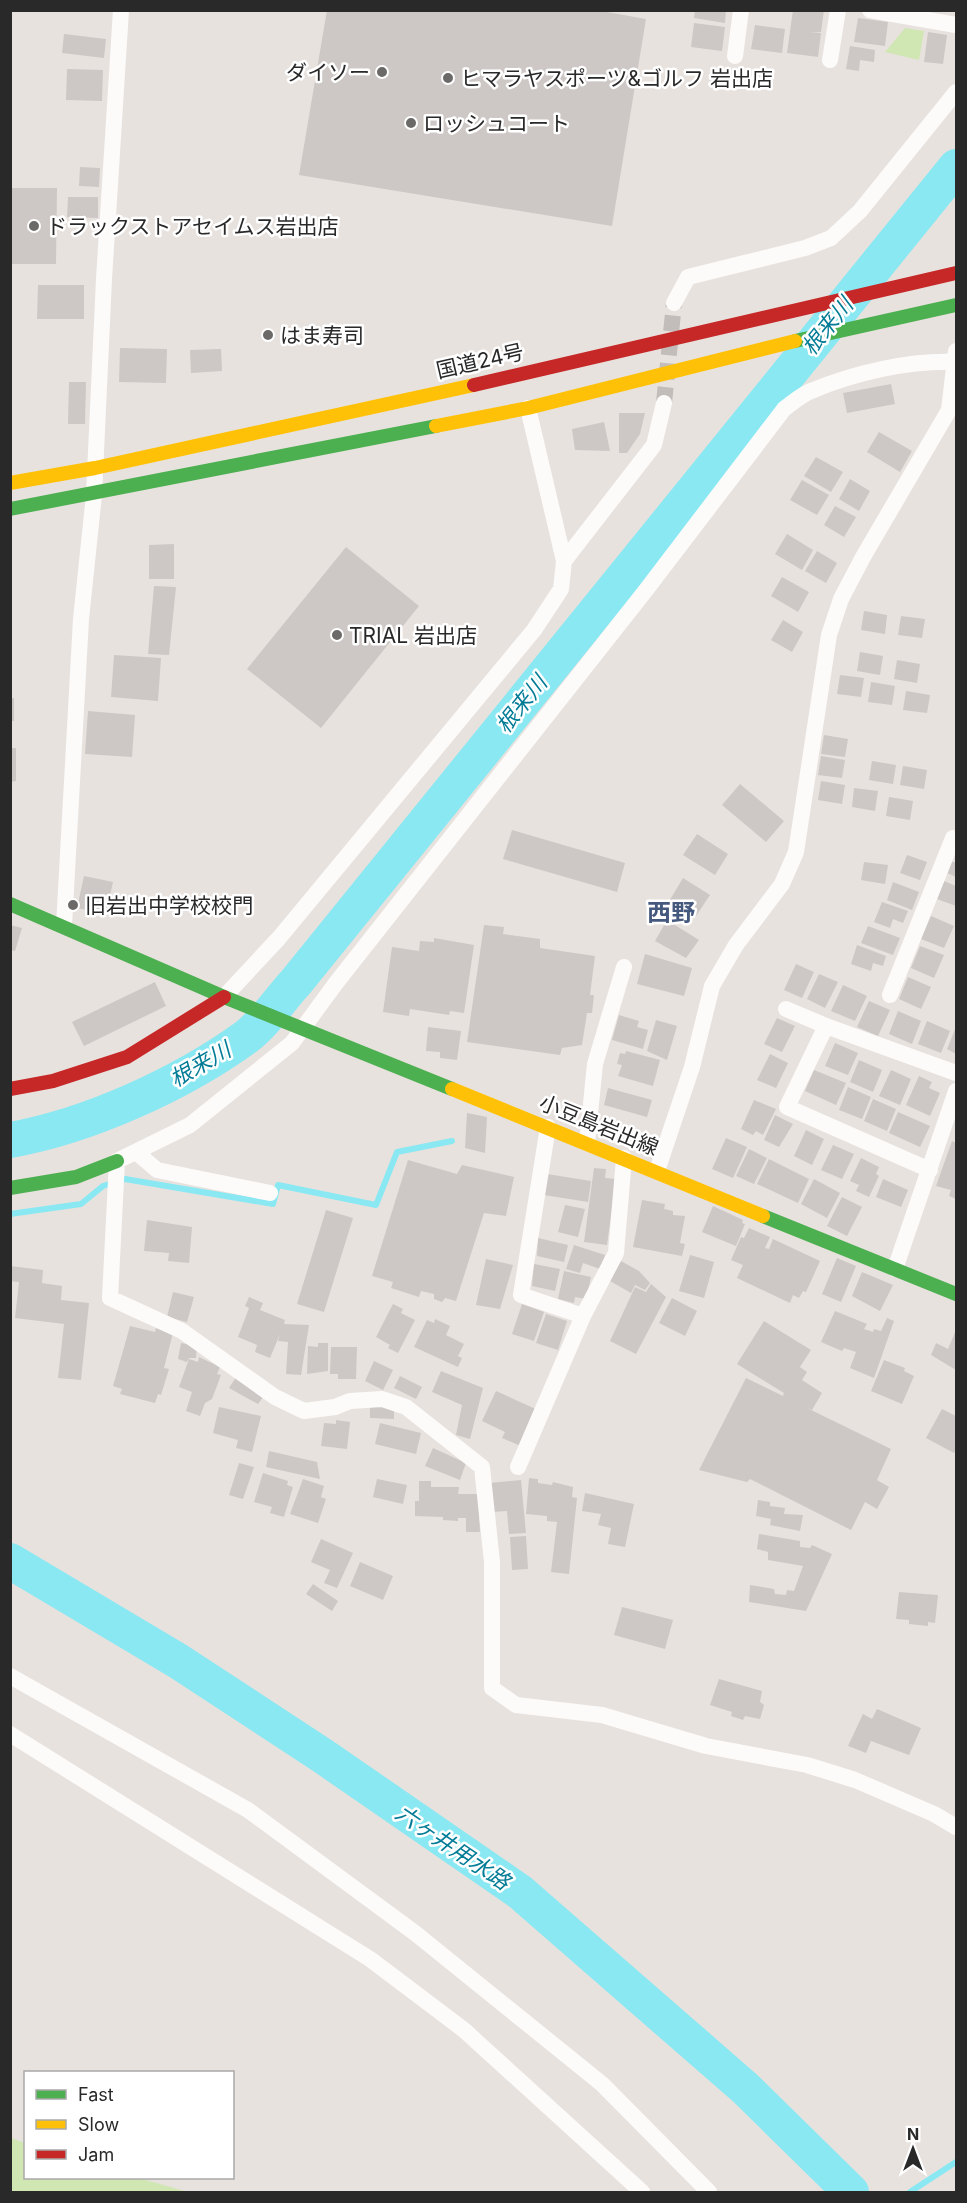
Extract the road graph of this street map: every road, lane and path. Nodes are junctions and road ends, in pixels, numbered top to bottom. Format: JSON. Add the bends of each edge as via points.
{"nodes":[{"id":1,"x":121,"y":10,"type":"edge"},
{"id":2,"x":741,"y":10,"type":"edge"},
{"id":3,"x":838,"y":10,"type":"edge"},
{"id":4,"x":870,"y":10,"type":"edge"},
{"id":5,"x":957,"y":26,"type":"edge"},
{"id":6,"x":735,"y":56,"type":"dead end"},
{"id":7,"x":830,"y":60,"type":"dead end"},
{"id":8,"x":957,"y":92,"type":"edge"},
{"id":9,"x":957,"y":273,"type":"edge"},
{"id":10,"x":674,"y":303,"type":"tunnel mouth"},
{"id":11,"x":957,"y":304,"type":"edge"},
{"id":12,"x":956,"y":358,"type":"edge"},
{"id":13,"x":664,"y":403,"type":"tunnel mouth"},
{"id":14,"x":528,"y":408,"type":"junction"},
{"id":15,"x":95,"y":468,"type":"junction"},
{"id":16,"x":10,"y":483,"type":"edge"},
{"id":17,"x":94,"y":495,"type":"junction"},
{"id":18,"x":10,"y":509,"type":"edge"},
{"id":19,"x":564,"y":561,"type":"junction"},
{"id":20,"x":957,"y":839,"type":"edge"},
{"id":21,"x":10,"y":904,"type":"edge"},
{"id":22,"x":64,"y":926,"type":"junction"},
{"id":23,"x":624,"y":967,"type":"dead end"},
{"id":24,"x":890,"y":995,"type":"dead end"},
{"id":25,"x":224,"y":997,"type":"junction"},
{"id":26,"x":786,"y":1009,"type":"dead end"},
{"id":27,"x":296,"y":1026,"type":"junction"},
{"id":28,"x":826,"y":1026,"type":"junction"},
{"id":29,"x":957,"y":1073,"type":"edge"},
{"id":30,"x":10,"y":1089,"type":"edge"},
{"id":31,"x":957,"y":1091,"type":"edge"},
{"id":32,"x":548,"y":1127,"type":"junction"},
{"id":33,"x":587,"y":1143,"type":"junction"},
{"id":34,"x":136,"y":1152,"type":"junction"},
{"id":35,"x":624,"y":1158,"type":"junction"},
{"id":36,"x":117,"y":1161,"type":"junction"},
{"id":37,"x":930,"y":1170,"type":"junction"},
{"id":38,"x":657,"y":1171,"type":"junction"},
{"id":39,"x":10,"y":1188,"type":"edge"},
{"id":40,"x":270,"y":1193,"type":"dead end"},
{"id":41,"x":895,"y":1269,"type":"junction"},
{"id":42,"x":957,"y":1294,"type":"edge"},
{"id":43,"x":583,"y":1316,"type":"junction"},
{"id":44,"x":518,"y":1467,"type":"dead end"},
{"id":45,"x":10,"y":1676,"type":"edge"},
{"id":46,"x":10,"y":1734,"type":"edge"},
{"id":47,"x":957,"y":1827,"type":"edge"},
{"id":48,"x":642,"y":2193,"type":"edge"},
{"id":49,"x":709,"y":2193,"type":"edge"}],
"edges":[{"from":1,"to":15,"type":"street"},
{"from":2,"to":6,"type":"street"},
{"from":3,"to":7,"type":"street"},
{"from":4,"to":5,"type":"street"},
{"from":8,"to":10,"type":"street","via":[[860,212],[831,238],[688,277]]},
{"from":9,"to":15,"type":"main road","name":"国道24号"},
{"from":11,"to":14,"type":"main road","via":[[758,349]]},
{"from":12,"to":27,"type":"street","via":[[855,376],[808,392],[784,409],[646,590]]},
{"from":12,"to":38,"type":"street","via":[[949,410],[841,599],[829,635],[796,852],[782,884],[736,945],[712,986],[692,1067]]},
{"from":13,"to":19,"type":"street","via":[[654,445]]},
{"from":14,"to":17,"type":"main road"},
{"from":14,"to":19,"type":"street"},
{"from":15,"to":16,"type":"main road","name":"国道24号"},
{"from":15,"to":17,"type":"street"},
{"from":17,"to":18,"type":"main road"},
{"from":17,"to":22,"type":"street","via":[[81,619]]},
{"from":19,"to":25,"type":"street","via":[[561,589],[534,630],[279,938]]},
{"from":20,"to":24,"type":"street","via":[[953,838]]},
{"from":21,"to":22,"type":"main road","name":"小豆島岩出線"},
{"from":22,"to":25,"type":"main road","name":"小豆島岩出線"},
{"from":23,"to":33,"type":"street","via":[[595,1064]]},
{"from":25,"to":27,"type":"main road","name":"小豆島岩出線"},
{"from":25,"to":30,"type":"main road","via":[[127,1057],[53,1082]]},
{"from":26,"to":28,"type":"street"},
{"from":27,"to":32,"type":"main road","name":"小豆島岩出線"},
{"from":27,"to":34,"type":"street","via":[[292,1042],[190,1125]]},
{"from":28,"to":29,"type":"street"},
{"from":28,"to":37,"type":"street","via":[[787,1107]]},
{"from":31,"to":37,"type":"street"},
{"from":32,"to":33,"type":"main road","name":"小豆島岩出線"},
{"from":32,"to":43,"type":"street","via":[[522,1295]]},
{"from":33,"to":35,"type":"main road","name":"小豆島岩出線"},
{"from":34,"to":36,"type":"street"},
{"from":34,"to":40,"type":"street","via":[[157,1170]]},
{"from":35,"to":38,"type":"main road","name":"小豆島岩出線"},
{"from":35,"to":43,"type":"street","via":[[616,1253]]},
{"from":36,"to":39,"type":"main road","via":[[76,1177]]},
{"from":36,"to":47,"type":"street","via":[[110,1298],[183,1331],[275,1397],[304,1411],[382,1399],[406,1407],[482,1467],[492,1562],[492,1688],[516,1705],[602,1715],[706,1746],[807,1765],[855,1779]]},
{"from":37,"to":41,"type":"street"},
{"from":38,"to":41,"type":"main road","name":"小豆島岩出線"},
{"from":41,"to":42,"type":"main road","name":"小豆島岩出線"},
{"from":43,"to":44,"type":"street"},
{"from":45,"to":49,"type":"street","via":[[248,1810],[368,1898],[602,2084]]},
{"from":46,"to":48,"type":"street","via":[[370,1959],[464,2030]]}]}
